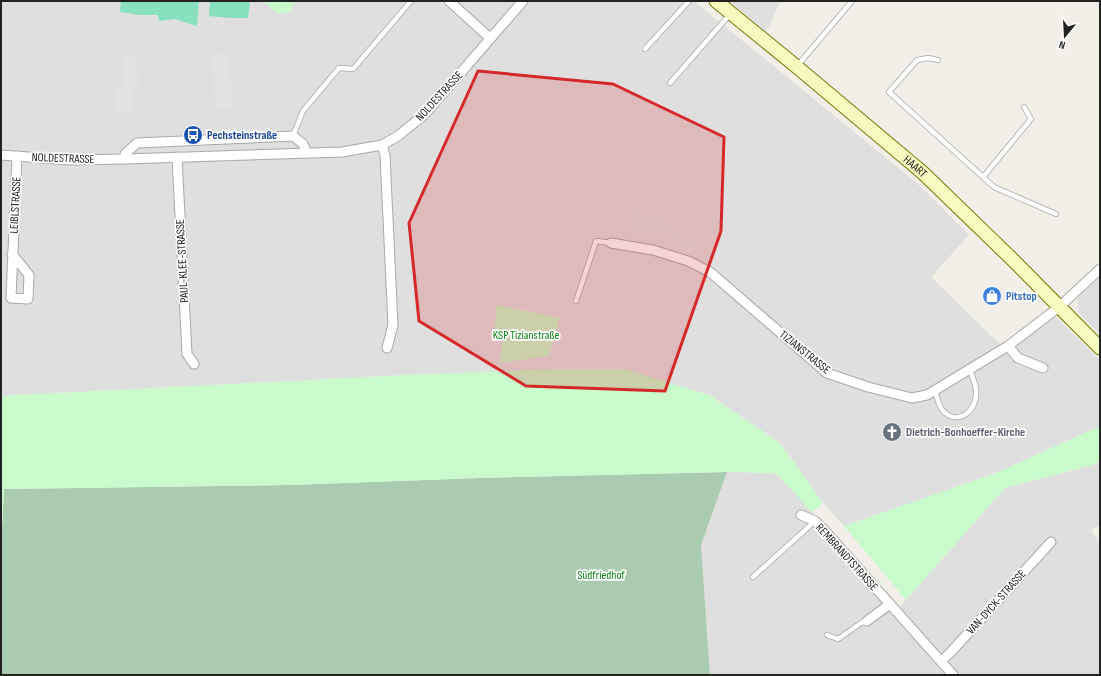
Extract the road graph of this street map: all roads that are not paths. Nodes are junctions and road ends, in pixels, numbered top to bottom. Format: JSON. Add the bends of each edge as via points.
{"nodes":[{"id":1,"x":411,"y":1,"type":"edge"},
{"id":2,"x":449,"y":1,"type":"edge"},
{"id":3,"x":523,"y":1,"type":"edge"},
{"id":4,"x":689,"y":1,"type":"edge"},
{"id":5,"x":716,"y":1,"type":"edge"},
{"id":6,"x":852,"y":1,"type":"edge"},
{"id":7,"x":731,"y":13,"type":"junction"},
{"id":8,"x":490,"y":38,"type":"junction"},
{"id":9,"x":645,"y":49,"type":"dead end"},
{"id":10,"x":938,"y":60,"type":"dead end"},
{"id":11,"x":797,"y":67,"type":"junction"},
{"id":12,"x":670,"y":83,"type":"dead end"},
{"id":13,"x":1024,"y":107,"type":"dead end"},
{"id":14,"x":293,"y":136,"type":"junction"},
{"id":15,"x":382,"y":145,"type":"junction"},
{"id":16,"x":308,"y":153,"type":"junction"},
{"id":17,"x":1,"y":155,"type":"edge"},
{"id":18,"x":17,"y":156,"type":"junction"},
{"id":19,"x":177,"y":157,"type":"junction"},
{"id":20,"x":125,"y":159,"type":"junction"},
{"id":21,"x":984,"y":176,"type":"junction"},
{"id":22,"x":1056,"y":214,"type":"dead end"},
{"id":23,"x":611,"y":243,"type":"joint"},
{"id":24,"x":12,"y":254,"type":"dead end"},
{"id":25,"x":1100,"y":269,"type":"edge"},
{"id":26,"x":576,"y":301,"type":"dead end"},
{"id":27,"x":1059,"y":307,"type":"junction"},
{"id":28,"x":1008,"y":346,"type":"junction"},
{"id":29,"x":387,"y":348,"type":"dead end"},
{"id":30,"x":1100,"y":348,"type":"edge"},
{"id":31,"x":194,"y":364,"type":"dead end"},
{"id":32,"x":1043,"y":368,"type":"dead end"},
{"id":33,"x":970,"y":370,"type":"junction"},
{"id":34,"x":936,"y":390,"type":"junction"},
{"id":35,"x":801,"y":515,"type":"dead end"},
{"id":36,"x":815,"y":521,"type":"junction"},
{"id":37,"x":1051,"y":542,"type":"dead end"},
{"id":38,"x":753,"y":577,"type":"dead end"},
{"id":39,"x":890,"y":604,"type":"junction"},
{"id":40,"x":867,"y":621,"type":"joint"},
{"id":41,"x":827,"y":635,"type":"dead end"},
{"id":42,"x":940,"y":661,"type":"junction"},
{"id":43,"x":953,"y":675,"type":"edge"}],
"edges":[{"from":1,"to":14,"type":"lane","via":[[353,69],[339,68],[303,111]]},
{"from":2,"to":8,"type":"street"},
{"from":3,"to":8,"type":"street","name":"NOLDESTRASSE"},
{"from":4,"to":9,"type":"lane"},
{"from":5,"to":7,"type":"main road","name":"HAART"},
{"from":6,"to":11,"type":"lane"},
{"from":7,"to":11,"type":"main road","name":"HAART"},
{"from":7,"to":12,"type":"lane"},
{"from":8,"to":15,"type":"street","name":"NOLDESTRASSE","via":[[425,114],[398,136]]},
{"from":10,"to":21,"type":"lane","via":[[917,60],[889,92]]},
{"from":11,"to":27,"type":"main road","name":"HAART","via":[[922,172]]},
{"from":13,"to":21,"type":"lane","via":[[1031,119]]},
{"from":14,"to":16,"type":"street","via":[[303,144]]},
{"from":14,"to":20,"type":"street","via":[[137,143],[125,154]]},
{"from":15,"to":16,"type":"street","name":"NOLDESTRASSE","via":[[342,152]]},
{"from":15,"to":29,"type":"street","via":[[385,155],[393,325]]},
{"from":16,"to":19,"type":"street","name":"NOLDESTRASSE"},
{"from":17,"to":18,"type":"street","name":"NOLDESTRASSE"},
{"from":18,"to":20,"type":"street","name":"NOLDESTRASSE","via":[[70,160]]},
{"from":18,"to":24,"type":"street","name":"LEIBLSTRASSE"},
{"from":19,"to":20,"type":"street","name":"NOLDESTRASSE"},
{"from":19,"to":31,"type":"street","name":"PAUL-KLEE-STRASSE","via":[[187,354]]},
{"from":21,"to":22,"type":"lane","via":[[994,187]]},
{"from":23,"to":26,"type":"lane","via":[[596,241]]},
{"from":23,"to":34,"type":"street","name":"TIZIANSTRASSE","via":[[653,250],[688,261],[710,272],[827,373],[912,398]]},
{"from":25,"to":27,"type":"street","name":"TIZIANSTRASSE"},
{"from":27,"to":28,"type":"street","name":"TIZIANSTRASSE"},
{"from":27,"to":30,"type":"main road","name":"HAART"},
{"from":28,"to":32,"type":"street","via":[[1018,358]]},
{"from":28,"to":33,"type":"street","name":"TIZIANSTRASSE"},
{"from":33,"to":34,"type":"street","name":"TIZIANSTRASSE"},
{"from":33,"to":34,"type":"lane","via":[[976,392],[975,400],[971,410],[964,416],[944,412]]},
{"from":35,"to":36,"type":"street","name":"REMBRANDTSTRASSE"},
{"from":36,"to":38,"type":"lane"},
{"from":36,"to":39,"type":"street","name":"REMBRANDTSTRASSE"},
{"from":37,"to":42,"type":"street","name":"VAN-DYCK-STRASSE"},
{"from":39,"to":40,"type":"street"},
{"from":39,"to":42,"type":"street","name":"REMBRANDTSTRASSE"},
{"from":40,"to":41,"type":"lane","via":[[838,639]]},
{"from":42,"to":43,"type":"street","name":"REMBRANDTSTRASSE"}]}
